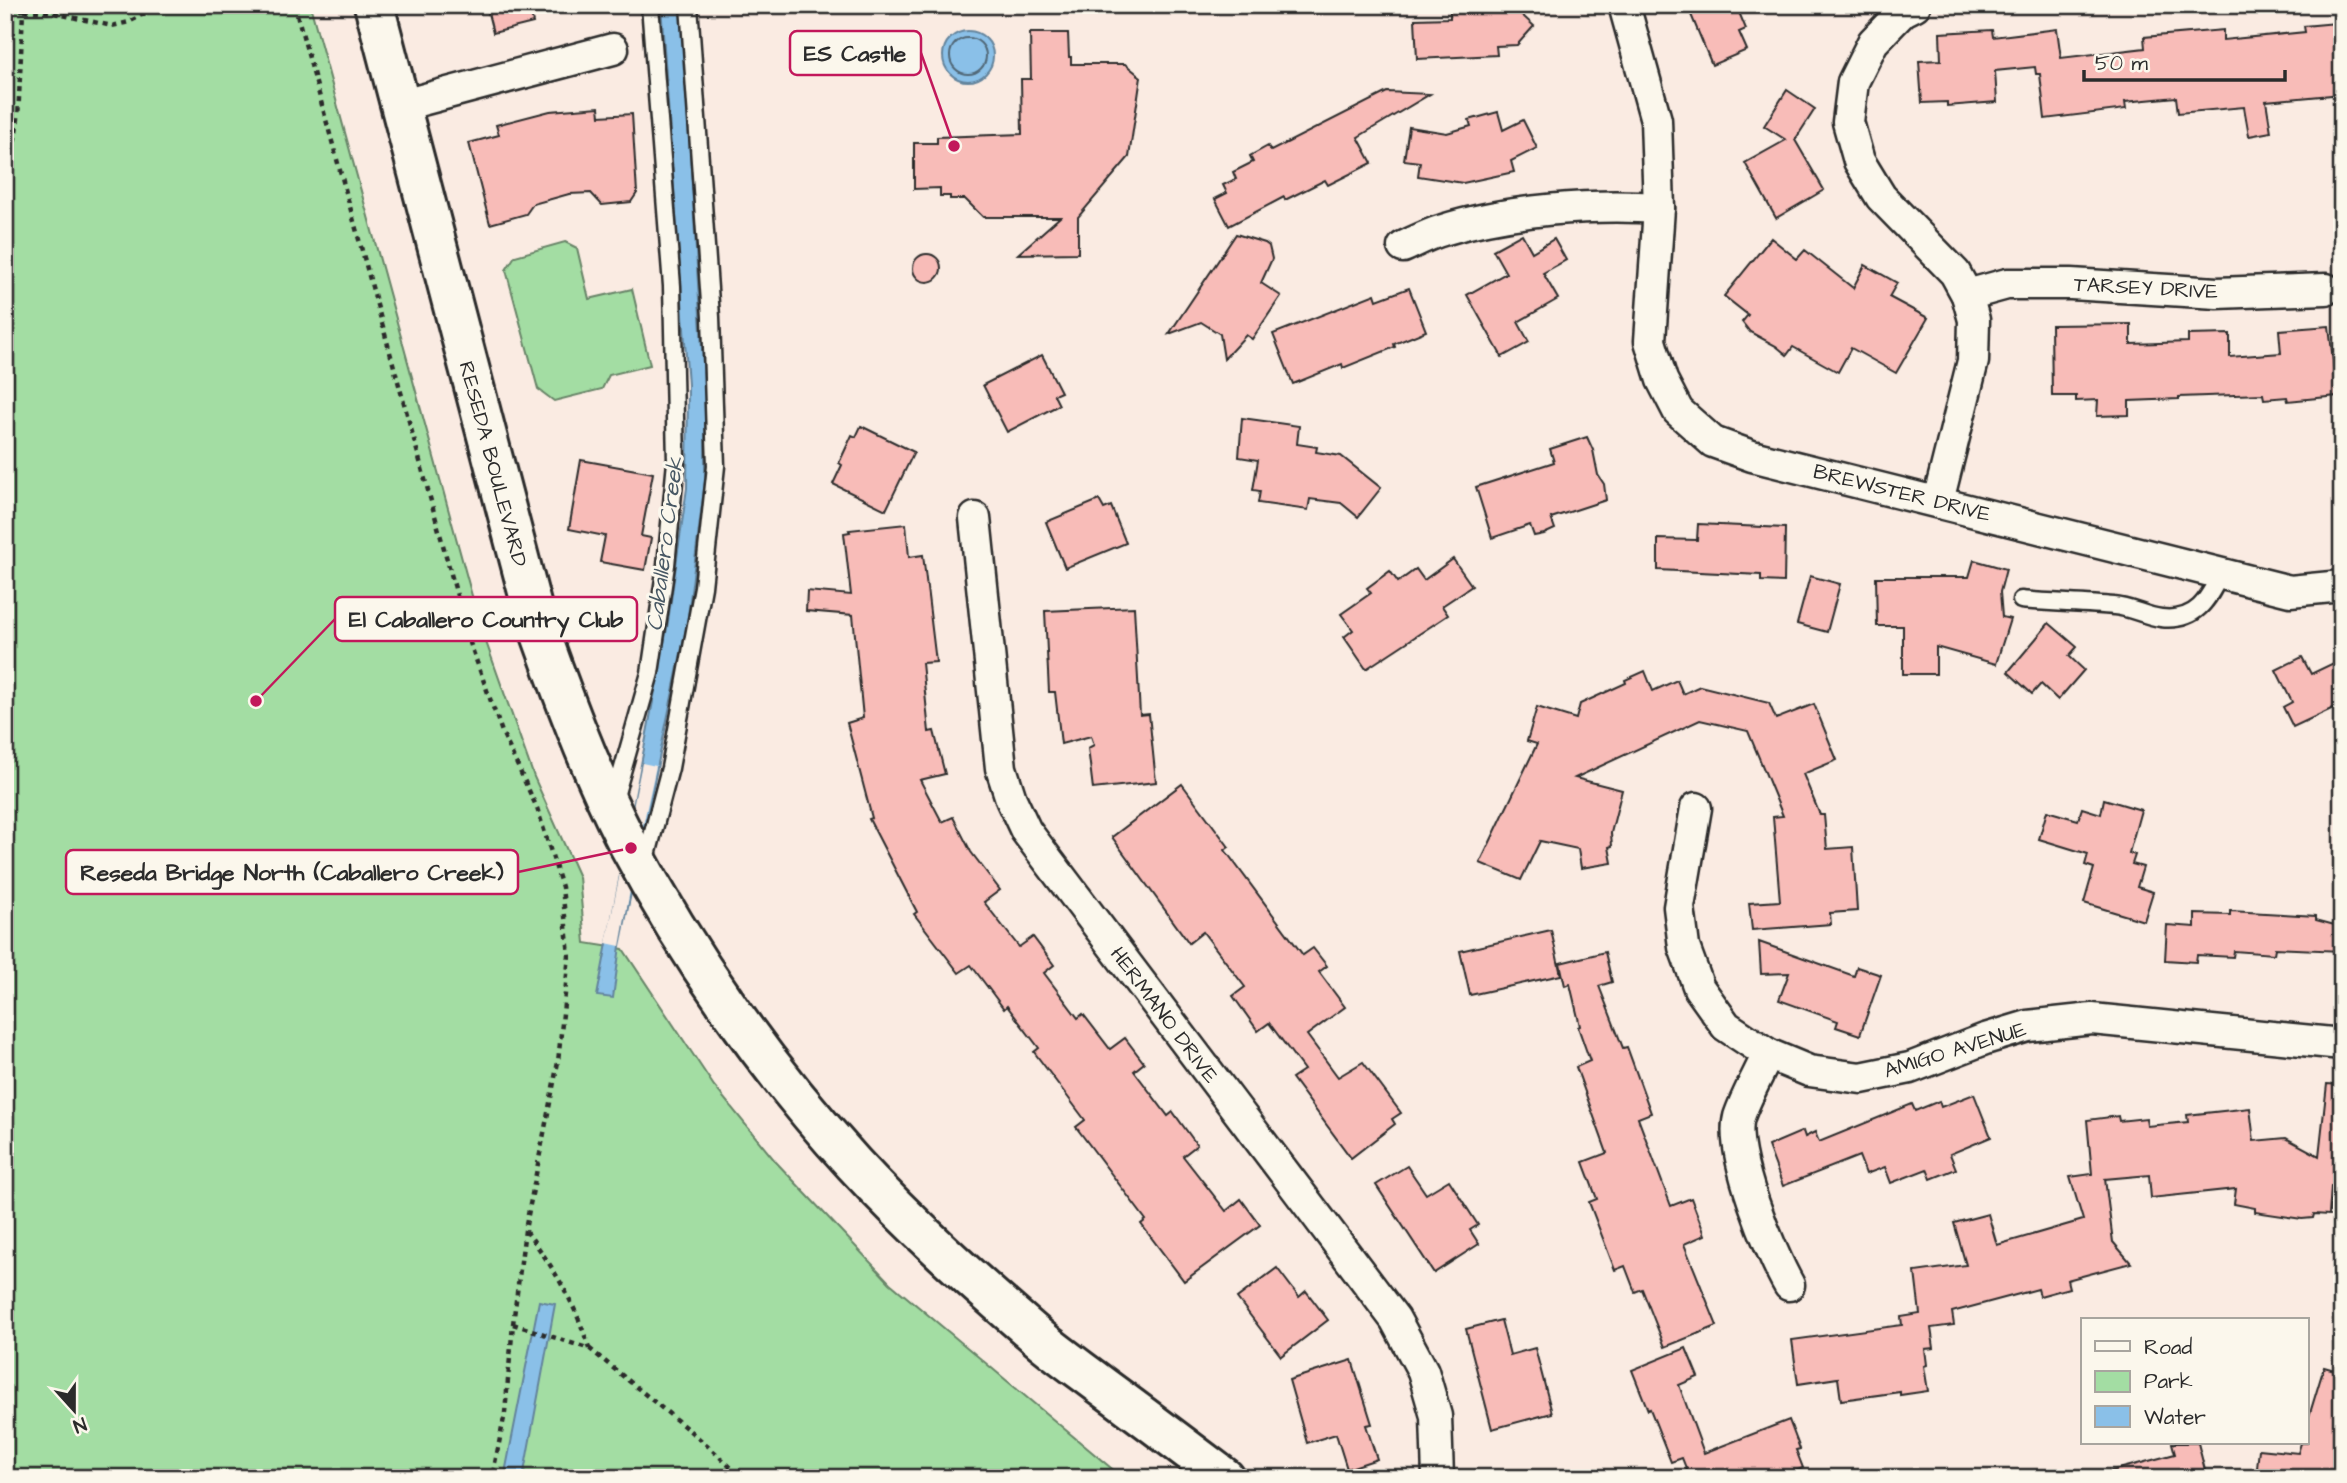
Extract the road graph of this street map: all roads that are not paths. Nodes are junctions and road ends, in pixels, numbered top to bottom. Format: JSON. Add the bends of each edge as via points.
{"nodes":[{"id":1,"x":374,"y":5,"type":"edge"},
{"id":2,"x":650,"y":5,"type":"edge"},
{"id":3,"x":688,"y":5,"type":"edge"},
{"id":4,"x":1624,"y":5,"type":"edge"},
{"id":5,"x":1915,"y":5,"type":"edge"},
{"id":6,"x":612,"y":49,"type":"dead end"},
{"id":7,"x":399,"y":106,"type":"junction"},
{"id":8,"x":1659,"y":208,"type":"junction"},
{"id":9,"x":1403,"y":247,"type":"dead end"},
{"id":10,"x":2326,"y":289,"type":"dead end"},
{"id":11,"x":1968,"y":295,"type":"junction"},
{"id":12,"x":1938,"y":501,"type":"junction"},
{"id":13,"x":975,"y":518,"type":"dead end"},
{"id":14,"x":2221,"y":573,"type":"junction"},
{"id":15,"x":2342,"y":586,"type":"edge"},
{"id":16,"x":2021,"y":600,"type":"dead end"},
{"id":17,"x":1696,"y":808,"type":"dead end"},
{"id":18,"x":629,"y":844,"type":"junction"},
{"id":19,"x":2342,"y":1044,"type":"edge"},
{"id":20,"x":1768,"y":1054,"type":"junction"},
{"id":21,"x":1789,"y":1285,"type":"dead end"},
{"id":22,"x":1225,"y":1478,"type":"edge"},
{"id":23,"x":1438,"y":1478,"type":"edge"}],
"edges":[{"from":1,"to":7,"type":"main road","name":"RESEDA BOULEVARD"},
{"from":2,"to":18,"type":"lane","via":[[672,286],[676,461]]},
{"from":3,"to":18,"type":"lane","via":[[709,279],[716,466],[703,587],[670,768]]},
{"from":4,"to":8,"type":"street","name":"BREWSTER DRIVE","via":[[1656,120]]},
{"from":5,"to":11,"type":"street","via":[[1903,10],[1873,42],[1853,82],[1849,122],[1859,162],[1881,197],[1955,273]]},
{"from":6,"to":7,"type":"street"},
{"from":7,"to":18,"type":"main road","name":"RESEDA BOULEVARD","via":[[534,615],[558,684]]},
{"from":8,"to":9,"type":"street","via":[[1617,205],[1499,216],[1442,230]]},
{"from":8,"to":12,"type":"street","name":"BREWSTER DRIVE","via":[[1650,341],[1678,411],[1713,442],[1752,456]]},
{"from":10,"to":11,"type":"street","name":"TARSEY DRIVE","via":[[2217,293],[2007,284]]},
{"from":11,"to":12,"type":"street","via":[[1974,320],[1973,361]]},
{"from":12,"to":14,"type":"street","name":"BREWSTER DRIVE"},
{"from":13,"to":23,"type":"street","name":"HERMANO DRIVE","via":[[1002,768],[1026,831],[1395,1320],[1423,1371],[1436,1416]]},
{"from":14,"to":15,"type":"street","name":"BREWSTER DRIVE","via":[[2290,591]]},
{"from":14,"to":16,"type":"lane","via":[[2208,599],[2182,617],[2162,618],[2116,606]]},
{"from":17,"to":20,"type":"street","name":"AMIGO AVENUE","via":[[1679,907],[1684,947],[1699,988],[1726,1026]]},
{"from":18,"to":22,"type":"main road","name":"RESEDA BOULEVARD","via":[[707,975],[808,1112],[855,1165],[955,1264],[1042,1340]]},
{"from":19,"to":20,"type":"street","name":"AMIGO AVENUE","via":[[2092,1019],[2028,1026],[1910,1068],[1861,1079],[1809,1072]]},
{"from":20,"to":21,"type":"street","via":[[1738,1119],[1737,1144],[1776,1263]]}]}
